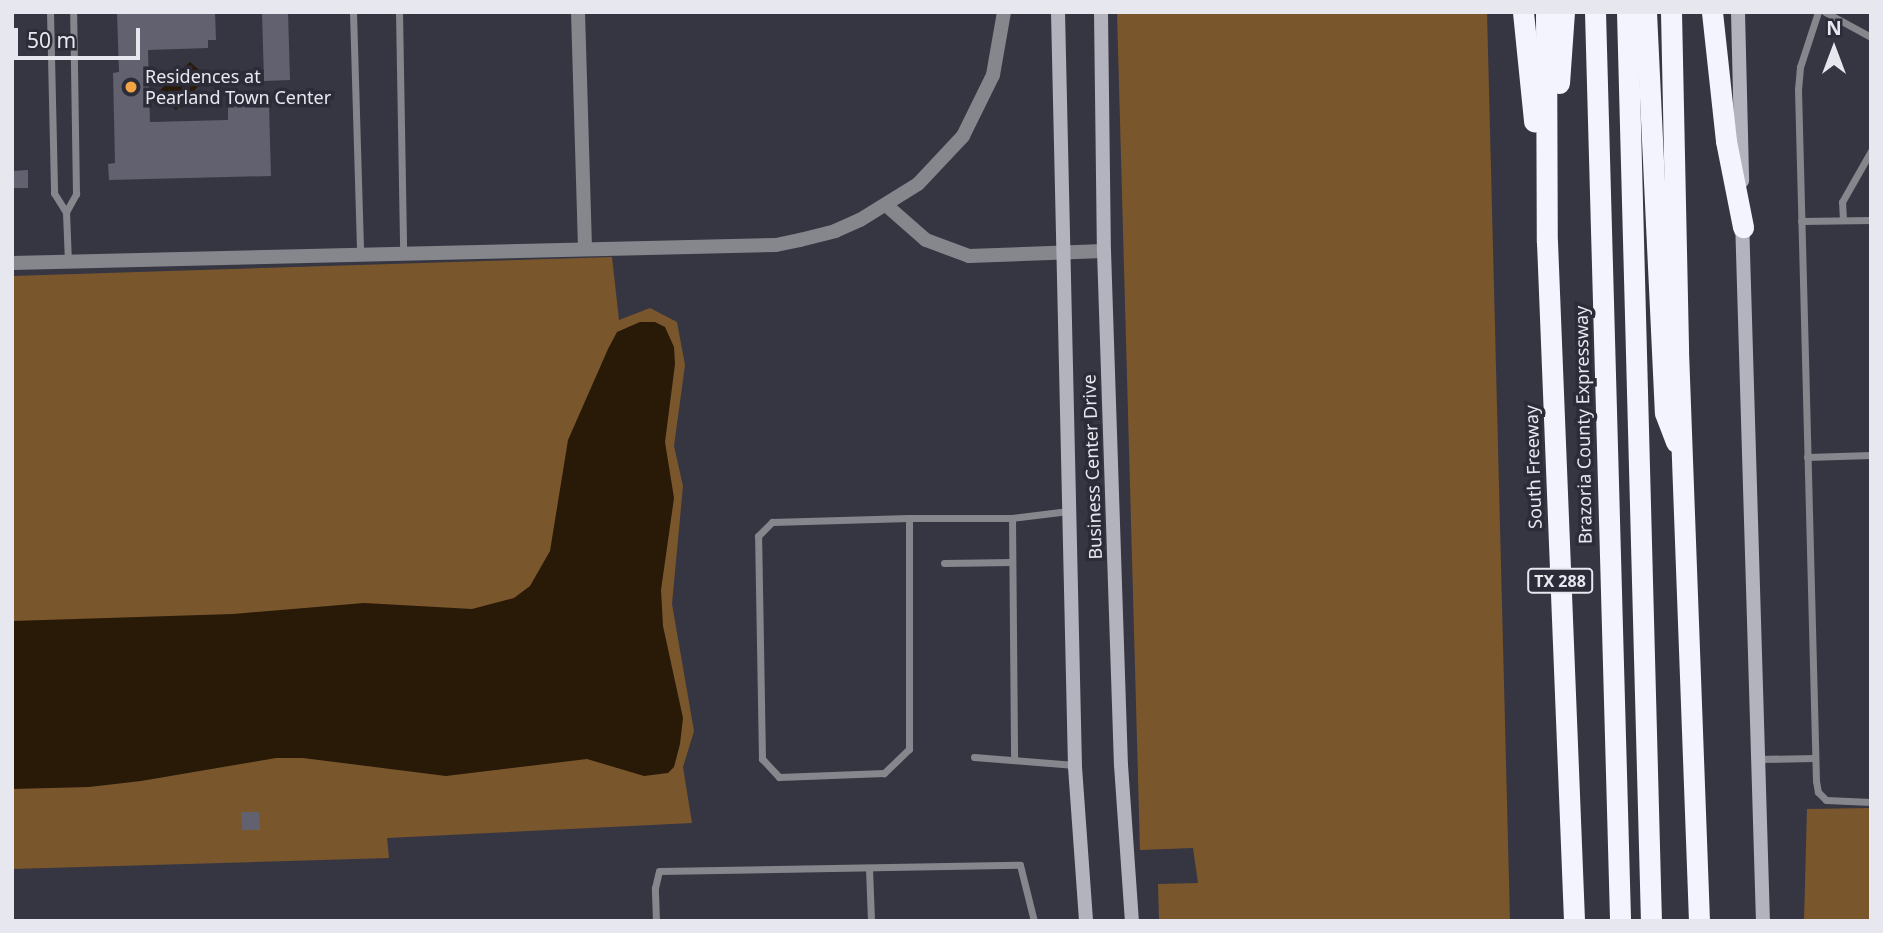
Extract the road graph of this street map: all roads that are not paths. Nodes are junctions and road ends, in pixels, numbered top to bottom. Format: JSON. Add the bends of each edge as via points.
{"nodes":[{"id":1,"x":50,"y":12,"type":"edge"},
{"id":2,"x":72,"y":12,"type":"edge"},
{"id":3,"x":353,"y":12,"type":"edge"},
{"id":4,"x":399,"y":12,"type":"edge"},
{"id":5,"x":579,"y":12,"type":"edge"},
{"id":6,"x":1004,"y":12,"type":"edge"},
{"id":7,"x":1058,"y":12,"type":"edge"},
{"id":8,"x":1101,"y":12,"type":"edge"},
{"id":9,"x":1523,"y":12,"type":"edge"},
{"id":10,"x":1546,"y":12,"type":"edge"},
{"id":11,"x":1564,"y":12,"type":"edge"},
{"id":12,"x":1595,"y":12,"type":"edge"},
{"id":13,"x":1627,"y":12,"type":"edge"},
{"id":14,"x":1646,"y":12,"type":"edge"},
{"id":15,"x":1671,"y":12,"type":"edge"},
{"id":16,"x":1712,"y":12,"type":"edge"},
{"id":17,"x":1738,"y":12,"type":"edge"},
{"id":18,"x":1818,"y":12,"type":"edge"},
{"id":19,"x":1825,"y":12,"type":"edge"},
{"id":20,"x":1871,"y":37,"type":"edge"},
{"id":21,"x":1871,"y":151,"type":"edge"},
{"id":22,"x":886,"y":205,"type":"junction"},
{"id":23,"x":66,"y":212,"type":"junction"},
{"id":24,"x":1843,"y":220,"type":"junction"},
{"id":25,"x":1871,"y":220,"type":"edge"},
{"id":26,"x":1801,"y":221,"type":"junction"},
{"id":27,"x":1743,"y":227,"type":"junction"},
{"id":28,"x":1547,"y":242,"type":"junction"},
{"id":29,"x":585,"y":249,"type":"junction"},
{"id":30,"x":1104,"y":251,"type":"junction"},
{"id":31,"x":403,"y":253,"type":"junction"},
{"id":32,"x":360,"y":255,"type":"junction"},
{"id":33,"x":1065,"y":255,"type":"junction"},
{"id":34,"x":68,"y":262,"type":"junction"},
{"id":35,"x":12,"y":263,"type":"edge"},
{"id":36,"x":1871,"y":455,"type":"edge"},
{"id":37,"x":1682,"y":457,"type":"junction"},
{"id":38,"x":1807,"y":457,"type":"junction"},
{"id":39,"x":1070,"y":511,"type":"junction"},
{"id":40,"x":908,"y":518,"type":"junction"},
{"id":41,"x":1012,"y":518,"type":"junction"},
{"id":42,"x":1012,"y":562,"type":"junction"},
{"id":43,"x":944,"y":563,"type":"dead end"},
{"id":44,"x":974,"y":757,"type":"dead end"},
{"id":45,"x":1815,"y":758,"type":"junction"},
{"id":46,"x":1757,"y":759,"type":"junction"},
{"id":47,"x":1014,"y":760,"type":"junction"},
{"id":48,"x":1075,"y":765,"type":"junction"},
{"id":49,"x":1871,"y":802,"type":"edge"},
{"id":50,"x":869,"y":868,"type":"junction"},
{"id":51,"x":656,"y":921,"type":"edge"},
{"id":52,"x":871,"y":921,"type":"edge"},
{"id":53,"x":1034,"y":921,"type":"edge"},
{"id":54,"x":1086,"y":921,"type":"edge"},
{"id":55,"x":1132,"y":921,"type":"edge"},
{"id":56,"x":1574,"y":921,"type":"edge"},
{"id":57,"x":1620,"y":921,"type":"edge"},
{"id":58,"x":1651,"y":921,"type":"edge"},
{"id":59,"x":1699,"y":921,"type":"edge"},
{"id":60,"x":1763,"y":921,"type":"edge"}],
"edges":[{"from":1,"to":23,"type":"lane","via":[[54,193]]},
{"from":2,"to":23,"type":"lane","via":[[76,194]]},
{"from":3,"to":32,"type":"lane"},
{"from":4,"to":31,"type":"lane"},
{"from":5,"to":29,"type":"street"},
{"from":6,"to":22,"type":"street","via":[[993,75],[963,136],[918,184]]},
{"from":7,"to":33,"type":"street","name":"Business Center Drive"},
{"from":8,"to":30,"type":"street","name":"Business Center Drive"},
{"from":9,"to":28,"type":"highway"},
{"from":10,"to":28,"type":"highway","name":"South Freeway","number":"TX 288"},
{"from":11,"to":28,"type":"highway"},
{"from":12,"to":57,"type":"highway","name":"Brazoria County Expressway"},
{"from":13,"to":58,"type":"highway"},
{"from":14,"to":37,"type":"highway","via":[[1665,413]]},
{"from":15,"to":37,"type":"highway"},
{"from":16,"to":27,"type":"highway","via":[[1726,141]]},
{"from":17,"to":27,"type":"street"},
{"from":18,"to":26,"type":"lane","via":[[1800,67],[1798,89]]},
{"from":19,"to":20,"type":"lane"},
{"from":21,"to":24,"type":"lane","via":[[1842,202]]},
{"from":22,"to":29,"type":"street","via":[[835,231],[776,245]]},
{"from":22,"to":33,"type":"street","via":[[926,240],[969,256]]},
{"from":23,"to":34,"type":"lane"},
{"from":24,"to":25,"type":"lane"},
{"from":24,"to":26,"type":"lane"},
{"from":26,"to":38,"type":"lane"},
{"from":27,"to":46,"type":"street"},
{"from":28,"to":56,"type":"highway","name":"South Freeway","number":"TX 288"},
{"from":29,"to":31,"type":"street"},
{"from":30,"to":33,"type":"street"},
{"from":30,"to":55,"type":"street","name":"Business Center Drive","via":[[1121,765]]},
{"from":31,"to":32,"type":"street"},
{"from":32,"to":34,"type":"street"},
{"from":33,"to":39,"type":"street","name":"Business Center Drive"},
{"from":34,"to":35,"type":"street"},
{"from":36,"to":38,"type":"lane"},
{"from":37,"to":59,"type":"highway"},
{"from":38,"to":45,"type":"lane"},
{"from":39,"to":41,"type":"lane"},
{"from":39,"to":48,"type":"street","name":"Business Center Drive"},
{"from":40,"to":40,"type":"lane","via":[[772,522],[758,536],[762,759],[779,777],[884,773],[909,749]]},
{"from":40,"to":41,"type":"lane"},
{"from":41,"to":42,"type":"lane"},
{"from":42,"to":43,"type":"lane"},
{"from":42,"to":47,"type":"lane"},
{"from":44,"to":47,"type":"lane"},
{"from":45,"to":46,"type":"lane"},
{"from":45,"to":49,"type":"lane","via":[[1818,792],[1826,800]]},
{"from":46,"to":60,"type":"street"},
{"from":47,"to":48,"type":"lane"},
{"from":48,"to":54,"type":"street","name":"Business Center Drive"},
{"from":50,"to":51,"type":"lane","via":[[659,871]]},
{"from":50,"to":52,"type":"lane"},
{"from":50,"to":53,"type":"lane","via":[[1020,865]]}]}
